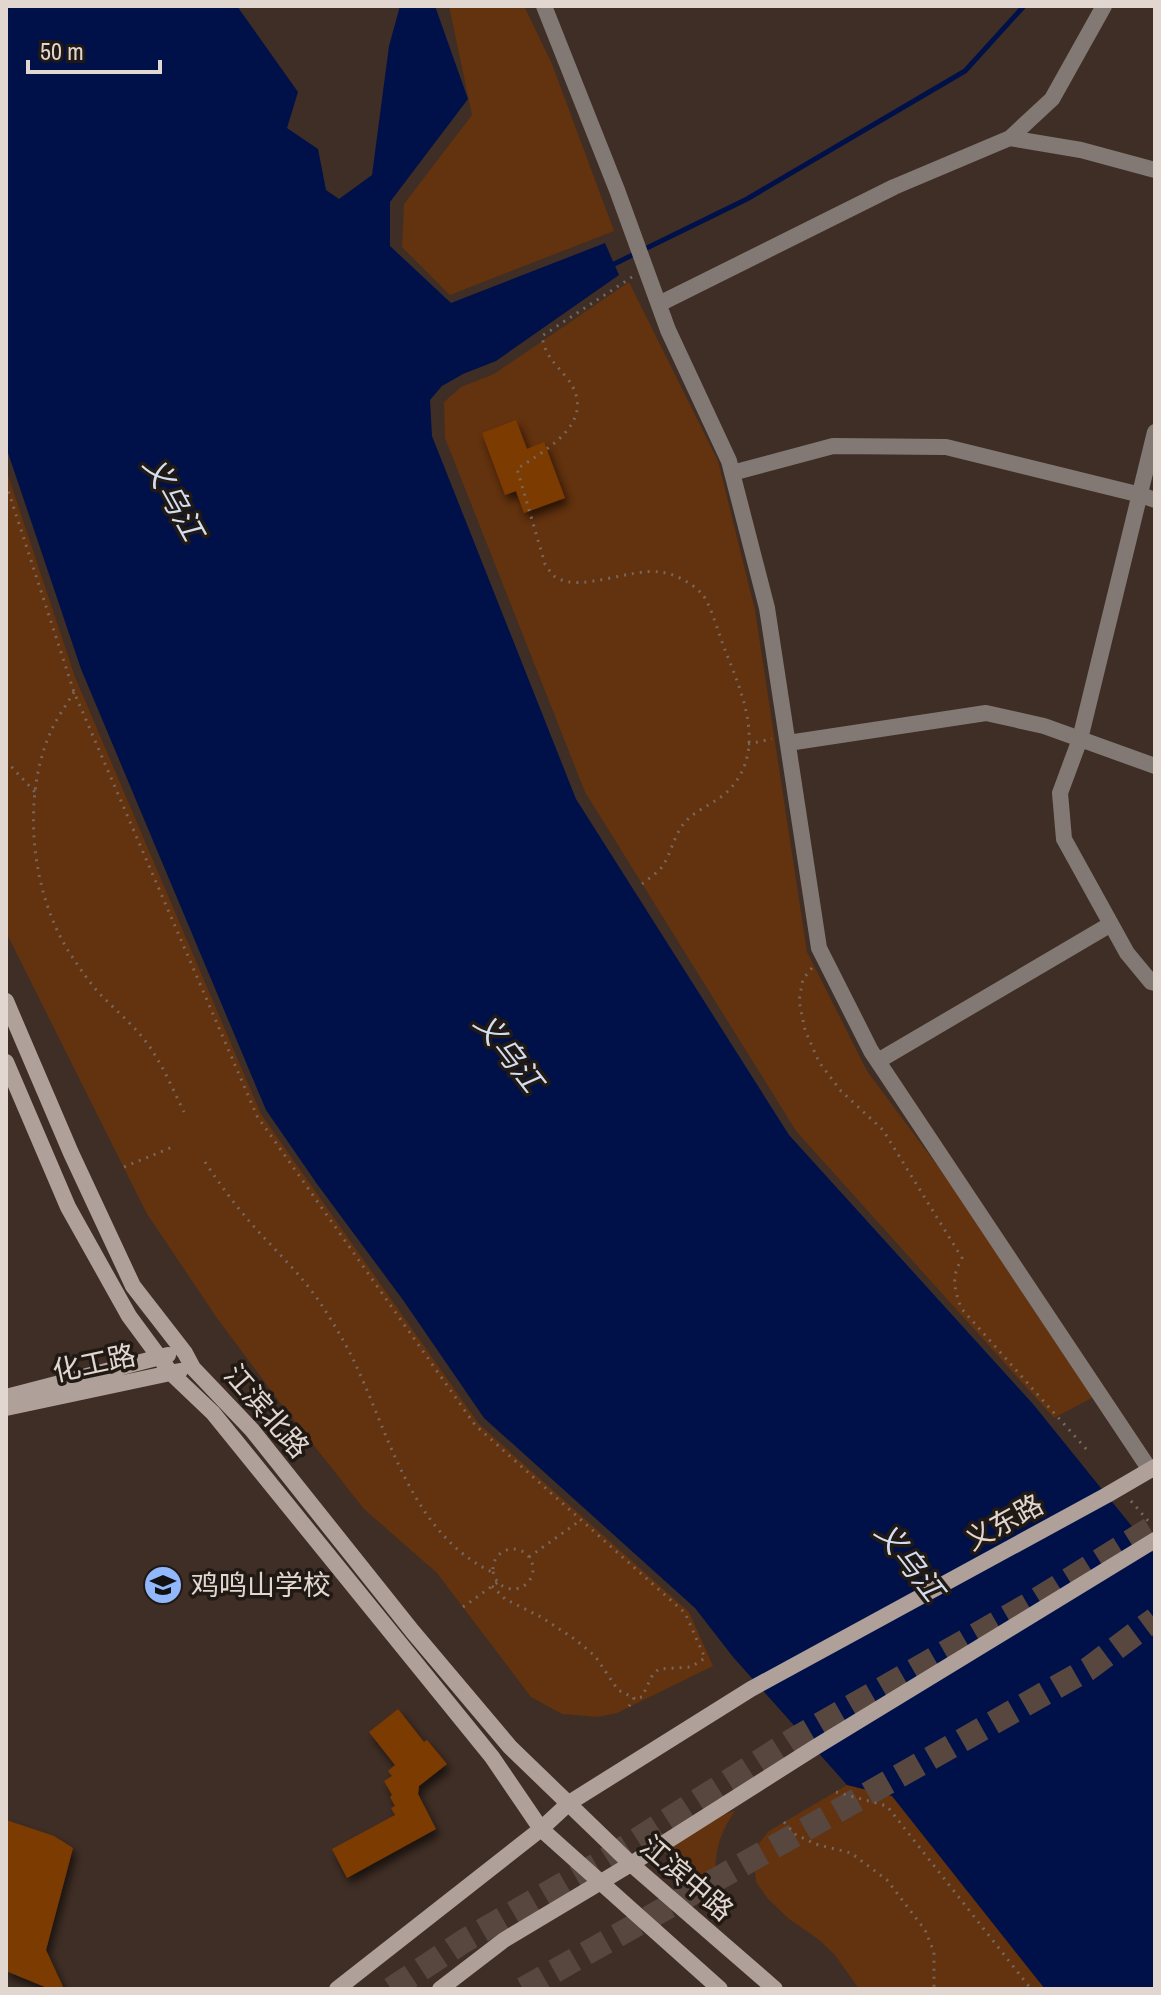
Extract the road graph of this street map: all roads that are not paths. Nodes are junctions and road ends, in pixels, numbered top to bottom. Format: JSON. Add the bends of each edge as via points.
{"nodes":[{"id":1,"x":544,"y":6,"type":"edge"},
{"id":2,"x":1104,"y":6,"type":"edge"},
{"id":3,"x":1010,"y":138,"type":"junction"},
{"id":4,"x":1155,"y":170,"type":"edge"},
{"id":5,"x":659,"y":304,"type":"junction"},
{"id":6,"x":1155,"y":432,"type":"edge"},
{"id":7,"x":732,"y":473,"type":"junction"},
{"id":8,"x":1148,"y":497,"type":"edge"},
{"id":9,"x":1080,"y":739,"type":"junction"},
{"id":10,"x":788,"y":743,"type":"junction"},
{"id":11,"x":1155,"y":766,"type":"edge"},
{"id":12,"x":1111,"y":924,"type":"junction"},
{"id":13,"x":1155,"y":983,"type":"edge"},
{"id":14,"x":6,"y":1001,"type":"edge"},
{"id":15,"x":878,"y":1061,"type":"junction"},
{"id":16,"x":6,"y":1062,"type":"edge"},
{"id":17,"x":159,"y":1357,"type":"junction"},
{"id":18,"x":189,"y":1360,"type":"junction"},
{"id":19,"x":171,"y":1373,"type":"junction"},
{"id":20,"x":6,"y":1397,"type":"edge"},
{"id":21,"x":6,"y":1408,"type":"edge"},
{"id":22,"x":1152,"y":1469,"type":"edge"},
{"id":23,"x":1155,"y":1540,"type":"edge"},
{"id":24,"x":569,"y":1803,"type":"junction"},
{"id":25,"x":541,"y":1829,"type":"junction"},
{"id":26,"x":631,"y":1864,"type":"junction"},
{"id":27,"x":600,"y":1883,"type":"junction"},
{"id":28,"x":337,"y":1989,"type":"edge"},
{"id":29,"x":440,"y":1989,"type":"edge"},
{"id":30,"x":720,"y":1989,"type":"edge"},
{"id":31,"x":775,"y":1989,"type":"edge"}],
"edges":[{"from":1,"to":5,"type":"street"},
{"from":2,"to":3,"type":"street","via":[[1052,99]]},
{"from":3,"to":4,"type":"street"},
{"from":3,"to":5,"type":"street","via":[[894,187]]},
{"from":5,"to":7,"type":"street"},
{"from":6,"to":8,"type":"street"},
{"from":7,"to":8,"type":"street","via":[[833,446],[946,447]]},
{"from":7,"to":10,"type":"street","via":[[767,608]]},
{"from":8,"to":9,"type":"street"},
{"from":9,"to":10,"type":"street","via":[[986,713]]},
{"from":9,"to":11,"type":"street"},
{"from":9,"to":12,"type":"street","via":[[1060,793],[1064,839]]},
{"from":10,"to":15,"type":"street","via":[[819,948]]},
{"from":12,"to":13,"type":"street","via":[[1127,953]]},
{"from":12,"to":15,"type":"street"},
{"from":14,"to":18,"type":"main road","name":"江滨北路","via":[[133,1286]]},
{"from":15,"to":22,"type":"street"},
{"from":16,"to":17,"type":"main road","name":"江滨北路","via":[[68,1207],[129,1316]]},
{"from":17,"to":18,"type":"main road","name":"化工路"},
{"from":17,"to":19,"type":"main road","name":"江滨北路"},
{"from":17,"to":20,"type":"main road","name":"化工路"},
{"from":18,"to":19,"type":"main road","name":"化工路"},
{"from":18,"to":24,"type":"main road","name":"江滨北路","via":[[510,1747]]},
{"from":19,"to":21,"type":"main road","name":"化工路"},
{"from":19,"to":25,"type":"main road","name":"江滨北路","via":[[213,1413],[492,1757]]},
{"from":22,"to":24,"type":"main road","name":"义东路","via":[[751,1689]]},
{"from":23,"to":26,"type":"main road"},
{"from":24,"to":25,"type":"main road","name":"义东路"},
{"from":24,"to":26,"type":"main road","name":"江滨中路"},
{"from":25,"to":27,"type":"main road"},
{"from":25,"to":28,"type":"main road","name":"义东路"},
{"from":26,"to":27,"type":"main road"},
{"from":26,"to":31,"type":"main road","name":"江滨中路"},
{"from":27,"to":29,"type":"main road","via":[[504,1940]]},
{"from":27,"to":30,"type":"main road"}]}
